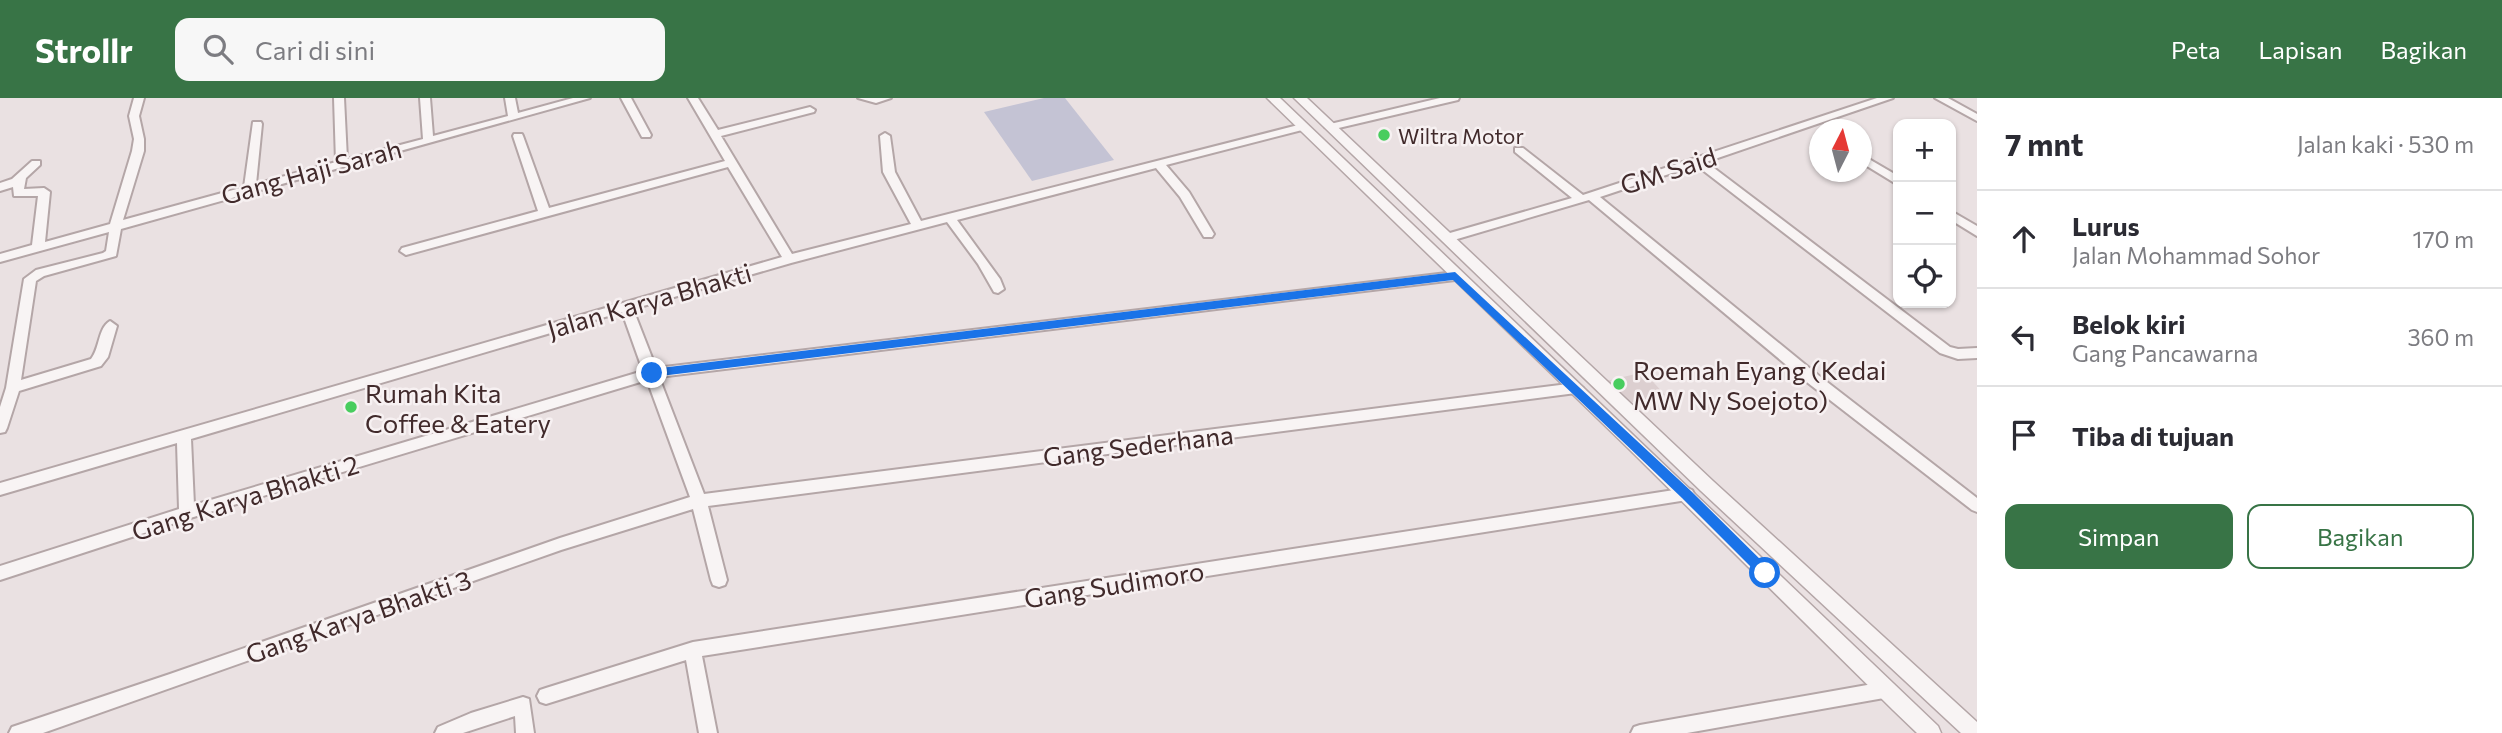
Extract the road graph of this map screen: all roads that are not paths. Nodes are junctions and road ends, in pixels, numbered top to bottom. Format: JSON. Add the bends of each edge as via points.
{"nodes":[{"id":1,"x":139,"y":98,"type":"edge"},
{"id":2,"x":339,"y":98,"type":"edge"},
{"id":3,"x":425,"y":98,"type":"edge"},
{"id":4,"x":510,"y":98,"type":"edge"},
{"id":5,"x":585,"y":98,"type":"edge"},
{"id":6,"x":626,"y":98,"type":"edge"},
{"id":7,"x":694,"y":98,"type":"edge"},
{"id":8,"x":863,"y":98,"type":"edge"},
{"id":9,"x":886,"y":98,"type":"edge"},
{"id":10,"x":1273,"y":98,"type":"edge"},
{"id":11,"x":1300,"y":98,"type":"edge"},
{"id":12,"x":1454,"y":98,"type":"edge"},
{"id":13,"x":1888,"y":98,"type":"edge"},
{"id":14,"x":1940,"y":98,"type":"edge"},
{"id":15,"x":810,"y":110,"type":"dead end"},
{"id":16,"x":513,"y":116,"type":"junction"},
{"id":17,"x":1977,"y":118,"type":"edge"},
{"id":18,"x":1837,"y":119,"type":"edge"},
{"id":19,"x":257,"y":124,"type":"dead end"},
{"id":20,"x":1302,"y":127,"type":"junction"},
{"id":21,"x":1330,"y":127,"type":"junction"},
{"id":22,"x":1809,"y":130,"type":"edge"},
{"id":23,"x":716,"y":134,"type":"junction"},
{"id":24,"x":646,"y":135,"type":"dead end"},
{"id":25,"x":518,"y":136,"type":"dead end"},
{"id":26,"x":885,"y":136,"type":"dead end"},
{"id":27,"x":428,"y":139,"type":"junction"},
{"id":28,"x":1519,"y":150,"type":"dead end"},
{"id":29,"x":1698,"y":161,"type":"junction"},
{"id":30,"x":733,"y":162,"type":"junction"},
{"id":31,"x":36,"y":163,"type":"dead end"},
{"id":32,"x":342,"y":163,"type":"junction"},
{"id":33,"x":1160,"y":164,"type":"junction"},
{"id":34,"x":1872,"y":165,"type":"edge"},
{"id":35,"x":21,"y":177,"type":"junction"},
{"id":36,"x":1893,"y":178,"type":"edge"},
{"id":37,"x":1388,"y":183,"type":"junction"},
{"id":38,"x":0,"y":187,"type":"edge"},
{"id":39,"x":250,"y":189,"type":"junction"},
{"id":40,"x":1368,"y":191,"type":"junction"},
{"id":41,"x":1586,"y":197,"type":"junction"},
{"id":42,"x":544,"y":211,"type":"junction"},
{"id":43,"x":950,"y":218,"type":"junction"},
{"id":44,"x":1956,"y":218,"type":"edge"},
{"id":45,"x":116,"y":225,"type":"junction"},
{"id":46,"x":918,"y":226,"type":"junction"},
{"id":47,"x":1977,"y":232,"type":"edge"},
{"id":48,"x":1208,"y":234,"type":"dead end"},
{"id":49,"x":1447,"y":238,"type":"junction"},
{"id":50,"x":38,"y":247,"type":"junction"},
{"id":51,"x":406,"y":251,"type":"dead end"},
{"id":52,"x":0,"y":258,"type":"edge"},
{"id":53,"x":789,"y":259,"type":"junction"},
{"id":54,"x":1455,"y":276,"type":"junction"},
{"id":55,"x":998,"y":289,"type":"dead end"},
{"id":56,"x":626,"y":307,"type":"junction"},
{"id":57,"x":110,"y":326,"type":"dead end"},
{"id":58,"x":1977,"y":354,"type":"edge"},
{"id":59,"x":652,"y":373,"type":"junction"},
{"id":60,"x":13,"y":388,"type":"junction"},
{"id":61,"x":1576,"y":388,"type":"junction"},
{"id":62,"x":0,"y":428,"type":"edge"},
{"id":63,"x":184,"y":438,"type":"junction"},
{"id":64,"x":0,"y":489,"type":"edge"},
{"id":65,"x":1687,"y":494,"type":"junction"},
{"id":66,"x":699,"y":501,"type":"junction"},
{"id":67,"x":1977,"y":506,"type":"edge"},
{"id":68,"x":187,"y":513,"type":"junction"},
{"id":69,"x":0,"y":573,"type":"edge"},
{"id":70,"x":719,"y":580,"type":"dead end"},
{"id":71,"x":1808,"y":581,"type":"junction"},
{"id":72,"x":1784,"y":593,"type":"junction"},
{"id":73,"x":693,"y":650,"type":"junction"},
{"id":74,"x":1884,"y":690,"type":"junction"},
{"id":75,"x":546,"y":696,"type":"dead end"},
{"id":76,"x":18,"y":733,"type":"edge"},
{"id":77,"x":444,"y":733,"type":"edge"},
{"id":78,"x":525,"y":733,"type":"edge"},
{"id":79,"x":708,"y":733,"type":"edge"},
{"id":80,"x":1640,"y":733,"type":"edge"},
{"id":81,"x":1931,"y":733,"type":"edge"},
{"id":82,"x":1975,"y":733,"type":"edge"}],
"edges":[{"from":1,"to":45,"type":"street","via":[[134,116],[138,151]]},
{"from":2,"to":32,"type":"street"},
{"from":3,"to":27,"type":"street"},
{"from":4,"to":16,"type":"street"},
{"from":5,"to":16,"type":"street","name":"Gang Haji Sarah"},
{"from":6,"to":24,"type":"street"},
{"from":7,"to":23,"type":"street"},
{"from":8,"to":9,"type":"street"},
{"from":10,"to":20,"type":"street"},
{"from":11,"to":21,"type":"street"},
{"from":12,"to":21,"type":"street"},
{"from":13,"to":18,"type":"street","name":"GM Said"},
{"from":14,"to":17,"type":"street"},
{"from":15,"to":23,"type":"street"},
{"from":16,"to":27,"type":"street","name":"Gang Haji Sarah"},
{"from":19,"to":39,"type":"street"},
{"from":20,"to":33,"type":"street","name":"Jalan Karya Bhakti"},
{"from":20,"to":40,"type":"street"},
{"from":21,"to":37,"type":"street"},
{"from":22,"to":29,"type":"street","name":"GM Said"},
{"from":23,"to":30,"type":"street"},
{"from":25,"to":42,"type":"street"},
{"from":26,"to":46,"type":"street","via":[[889,172]]},
{"from":27,"to":32,"type":"street","name":"Gang Haji Sarah"},
{"from":28,"to":41,"type":"street"},
{"from":29,"to":41,"type":"street","name":"GM Said"},
{"from":29,"to":58,"type":"street","via":[[1945,350]]},
{"from":30,"to":42,"type":"street"},
{"from":30,"to":53,"type":"street"},
{"from":31,"to":35,"type":"street"},
{"from":32,"to":39,"type":"street","name":"Gang Haji Sarah"},
{"from":33,"to":43,"type":"street","name":"Jalan Karya Bhakti"},
{"from":33,"to":48,"type":"street"},
{"from":34,"to":36,"type":"street"},
{"from":35,"to":38,"type":"street"},
{"from":35,"to":50,"type":"street","via":[[18,193],[44,192]]},
{"from":37,"to":40,"type":"street"},
{"from":37,"to":49,"type":"street"},
{"from":39,"to":45,"type":"street","name":"Gang Haji Sarah"},
{"from":40,"to":54,"type":"street"},
{"from":41,"to":49,"type":"street","name":"GM Said"},
{"from":41,"to":67,"type":"street"},
{"from":42,"to":51,"type":"street"},
{"from":43,"to":46,"type":"street","name":"Jalan Karya Bhakti"},
{"from":43,"to":55,"type":"street","via":[[991,270]]},
{"from":44,"to":47,"type":"street"},
{"from":45,"to":50,"type":"street","name":"Gang Haji Sarah"},
{"from":45,"to":60,"type":"street","via":[[110,255],[30,279]]},
{"from":46,"to":53,"type":"street","name":"Jalan Karya Bhakti"},
{"from":49,"to":71,"type":"street"},
{"from":50,"to":52,"type":"street","name":"Gang Haji Sarah"},
{"from":53,"to":56,"type":"street","name":"Jalan Karya Bhakti"},
{"from":54,"to":59,"type":"street","name":"Gang Karya Bhakti 2"},
{"from":54,"to":61,"type":"street"},
{"from":56,"to":59,"type":"street"},
{"from":56,"to":63,"type":"street","name":"Jalan Karya Bhakti"},
{"from":57,"to":60,"type":"street","via":[[96,363]]},
{"from":59,"to":66,"type":"street"},
{"from":59,"to":68,"type":"street","name":"Gang Karya Bhakti 2"},
{"from":60,"to":62,"type":"street"},
{"from":61,"to":65,"type":"street"},
{"from":61,"to":66,"type":"street","name":"Gang Sederhana"},
{"from":63,"to":64,"type":"street","name":"Jalan Karya Bhakti"},
{"from":63,"to":68,"type":"street"},
{"from":65,"to":72,"type":"street"},
{"from":65,"to":73,"type":"street","name":"Gang Sudimoro"},
{"from":66,"to":70,"type":"street"},
{"from":66,"to":76,"type":"street","name":"Gang Karya Bhakti 3"},
{"from":68,"to":69,"type":"street","name":"Gang Karya Bhakti 2"},
{"from":71,"to":72,"type":"street"},
{"from":71,"to":82,"type":"street"},
{"from":72,"to":74,"type":"street"},
{"from":73,"to":75,"type":"street","name":"Gang Sudimoro"},
{"from":73,"to":79,"type":"street"},
{"from":74,"to":80,"type":"street"},
{"from":74,"to":81,"type":"street"},
{"from":77,"to":78,"type":"street","via":[[523,705]]}]}
